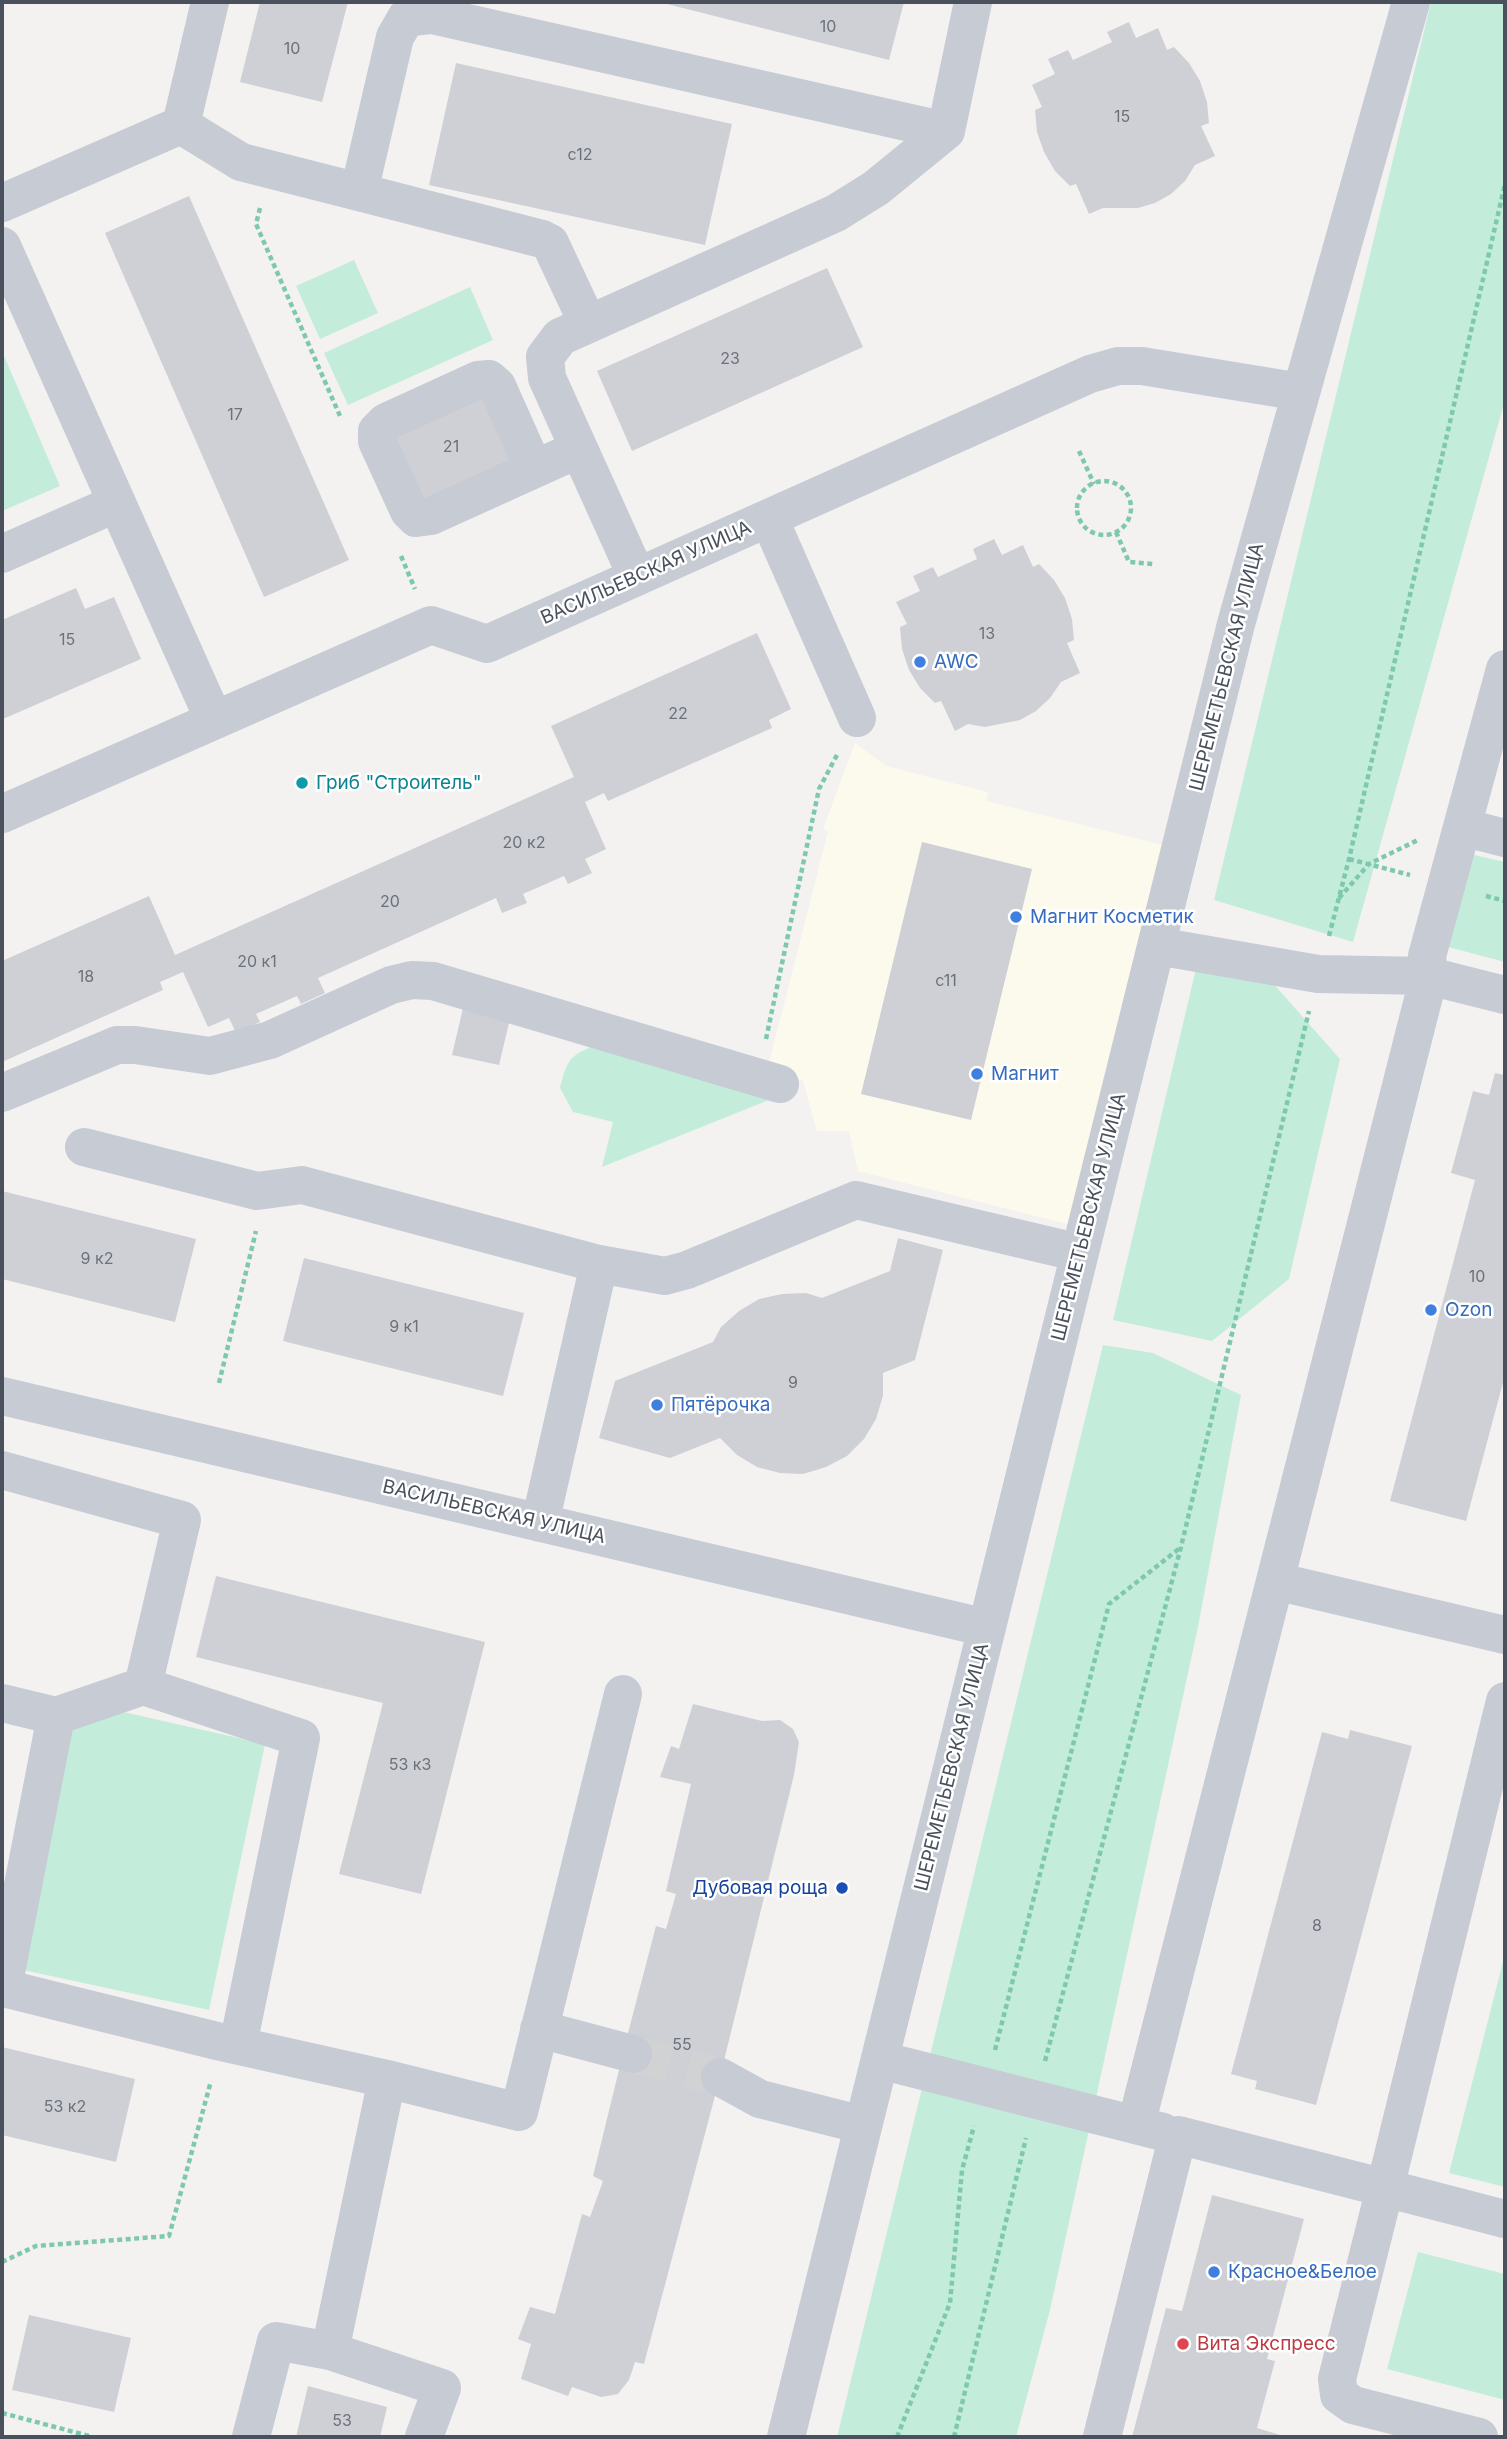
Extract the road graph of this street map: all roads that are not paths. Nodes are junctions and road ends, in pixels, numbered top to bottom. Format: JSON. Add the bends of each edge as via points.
{"nodes":[{"id":1,"x":210,"y":2,"type":"edge"},
{"id":2,"x":972,"y":2,"type":"edge"},
{"id":3,"x":1411,"y":2,"type":"edge"},
{"id":4,"x":181,"y":125,"type":"junction"},
{"id":5,"x":946,"y":131,"type":"junction"},
{"id":6,"x":359,"y":192,"type":"junction"},
{"id":7,"x":2,"y":203,"type":"edge"},
{"id":8,"x":2,"y":246,"type":"edge"},
{"id":9,"x":588,"y":324,"type":"junction"},
{"id":10,"x":1301,"y":392,"type":"junction"},
{"id":11,"x":579,"y":449,"type":"junction"},
{"id":12,"x":534,"y":469,"type":"dead end"},
{"id":13,"x":117,"y":503,"type":"junction"},
{"id":14,"x":769,"y":518,"type":"junction"},
{"id":15,"x":2,"y":554,"type":"edge"},
{"id":16,"x":637,"y":578,"type":"junction"},
{"id":17,"x":1505,"y":669,"type":"edge"},
{"id":18,"x":857,"y":718,"type":"road end"},
{"id":19,"x":214,"y":720,"type":"junction"},
{"id":20,"x":2,"y":814,"type":"edge"},
{"id":21,"x":1462,"y":827,"type":"junction"},
{"id":22,"x":1505,"y":838,"type":"edge"},
{"id":23,"x":1157,"y":946,"type":"junction"},
{"id":24,"x":1429,"y":976,"type":"junction"},
{"id":25,"x":1505,"y":995,"type":"edge"},
{"id":26,"x":769,"y":1081,"type":"road end"},
{"id":27,"x":2,"y":1093,"type":"edge"},
{"id":28,"x":84,"y":1147,"type":"dead end"},
{"id":29,"x":1080,"y":1253,"type":"junction"},
{"id":30,"x":599,"y":1264,"type":"junction"},
{"id":31,"x":2,"y":1396,"type":"edge"},
{"id":32,"x":2,"y":1470,"type":"edge"},
{"id":33,"x":540,"y":1523,"type":"junction"},
{"id":34,"x":1275,"y":1581,"type":"junction"},
{"id":35,"x":987,"y":1628,"type":"junction"},
{"id":36,"x":1505,"y":1635,"type":"edge"},
{"id":37,"x":143,"y":1686,"type":"junction"},
{"id":38,"x":623,"y":1694,"type":"dead end"},
{"id":39,"x":1505,"y":1702,"type":"edge"},
{"id":40,"x":2,"y":1703,"type":"edge"},
{"id":41,"x":56,"y":1716,"type":"junction"},
{"id":42,"x":539,"y":2029,"type":"junction"},
{"id":43,"x":230,"y":2044,"type":"junction"},
{"id":44,"x":633,"y":2054,"type":"tunnel mouth"},
{"id":45,"x":880,"y":2060,"type":"junction"},
{"id":46,"x":720,"y":2077,"type":"tunnel mouth"},
{"id":47,"x":387,"y":2079,"type":"junction"},
{"id":48,"x":863,"y":2125,"type":"junction"},
{"id":49,"x":1136,"y":2125,"type":"junction"},
{"id":50,"x":1178,"y":2135,"type":"junction"},
{"id":51,"x":1385,"y":2188,"type":"junction"},
{"id":52,"x":1505,"y":2219,"type":"edge"},
{"id":53,"x":330,"y":2351,"type":"junction"},
{"id":54,"x":251,"y":2437,"type":"edge"},
{"id":55,"x":424,"y":2437,"type":"edge"},
{"id":56,"x":786,"y":2437,"type":"edge"},
{"id":57,"x":1102,"y":2437,"type":"edge"},
{"id":58,"x":1479,"y":2437,"type":"edge"}],
"edges":[{"from":1,"to":4,"type":"street"},
{"from":2,"to":5,"type":"street"},
{"from":3,"to":10,"type":"street","name":"ШЕРЕМЕТЬЕВСКАЯ УЛИЦА"},
{"from":4,"to":6,"type":"street","via":[[241,162]]},
{"from":4,"to":7,"type":"street"},
{"from":5,"to":6,"type":"street","via":[[432,15],[407,18],[395,37]]},
{"from":5,"to":9,"type":"street","via":[[876,188],[836,213]]},
{"from":6,"to":9,"type":"street","via":[[542,239],[554,228]]},
{"from":8,"to":13,"type":"street"},
{"from":9,"to":11,"type":"street","via":[[560,337],[545,357],[547,379]]},
{"from":10,"to":14,"type":"street","name":"ВАСИЛЬЕВСКАЯ УЛИЦА","via":[[1118,366],[1090,374]]},
{"from":10,"to":23,"type":"street","name":"ШЕРЕМЕТЬЕВСКАЯ УЛИЦА","via":[[1236,624]]},
{"from":11,"to":12,"type":"street"},
{"from":11,"to":16,"type":"street"},
{"from":13,"to":15,"type":"street"},
{"from":13,"to":19,"type":"street"},
{"from":14,"to":16,"type":"street","name":"ВАСИЛЬЕВСКАЯ УЛИЦА"},
{"from":14,"to":18,"type":"street"},
{"from":16,"to":19,"type":"street","name":"ВАСИЛЬЕВСКАЯ УЛИЦА","via":[[487,644],[431,625]]},
{"from":17,"to":21,"type":"street"},
{"from":19,"to":20,"type":"street"},
{"from":21,"to":22,"type":"street"},
{"from":21,"to":24,"type":"street","via":[[1427,956]]},
{"from":23,"to":24,"type":"street","via":[[1318,974]]},
{"from":23,"to":29,"type":"street","name":"ШЕРЕМЕТЬЕВСКАЯ УЛИЦА"},
{"from":24,"to":25,"type":"street"},
{"from":24,"to":34,"type":"street"},
{"from":26,"to":27,"type":"street","via":[[433,981],[412,981],[391,985],[270,1040],[210,1056],[117,1045]]},
{"from":28,"to":30,"type":"street","via":[[257,1191],[302,1185]]},
{"from":29,"to":30,"type":"street","via":[[856,1200],[665,1276]]},
{"from":29,"to":35,"type":"street","name":"ШЕРЕМЕТЬЕВСКАЯ УЛИЦА"},
{"from":30,"to":33,"type":"street"},
{"from":31,"to":33,"type":"street","name":"ВАСИЛЬЕВСКАЯ УЛИЦА"},
{"from":32,"to":37,"type":"street","via":[[182,1520]]},
{"from":33,"to":35,"type":"street","name":"ВАСИЛЬЕВСКАЯ УЛИЦА"},
{"from":34,"to":36,"type":"street"},
{"from":34,"to":49,"type":"street"},
{"from":35,"to":45,"type":"street","name":"ШЕРЕМЕТЬЕВСКАЯ УЛИЦА"},
{"from":37,"to":41,"type":"street"},
{"from":37,"to":43,"type":"street","via":[[301,1738]]},
{"from":38,"to":42,"type":"street"},
{"from":39,"to":51,"type":"street"},
{"from":40,"to":41,"type":"street"},
{"from":41,"to":43,"type":"street","via":[[3,1988]]},
{"from":42,"to":44,"type":"street"},
{"from":42,"to":47,"type":"street","via":[[519,2112]]},
{"from":43,"to":47,"type":"street"},
{"from":45,"to":48,"type":"street","name":"ШЕРЕМЕТЬЕВСКАЯ УЛИЦА"},
{"from":45,"to":49,"type":"street"},
{"from":46,"to":48,"type":"street","via":[[760,2099]]},
{"from":47,"to":53,"type":"street"},
{"from":48,"to":56,"type":"street","name":"ШЕРЕМЕТЬЕВСКАЯ УЛИЦА"},
{"from":49,"to":50,"type":"street"},
{"from":50,"to":51,"type":"street"},
{"from":50,"to":57,"type":"street"},
{"from":51,"to":52,"type":"street"},
{"from":51,"to":58,"type":"street","via":[[1337,2379],[1339,2395],[1353,2405]]},
{"from":53,"to":54,"type":"street","via":[[276,2340]]},
{"from":53,"to":55,"type":"street","via":[[442,2388]]}]}
